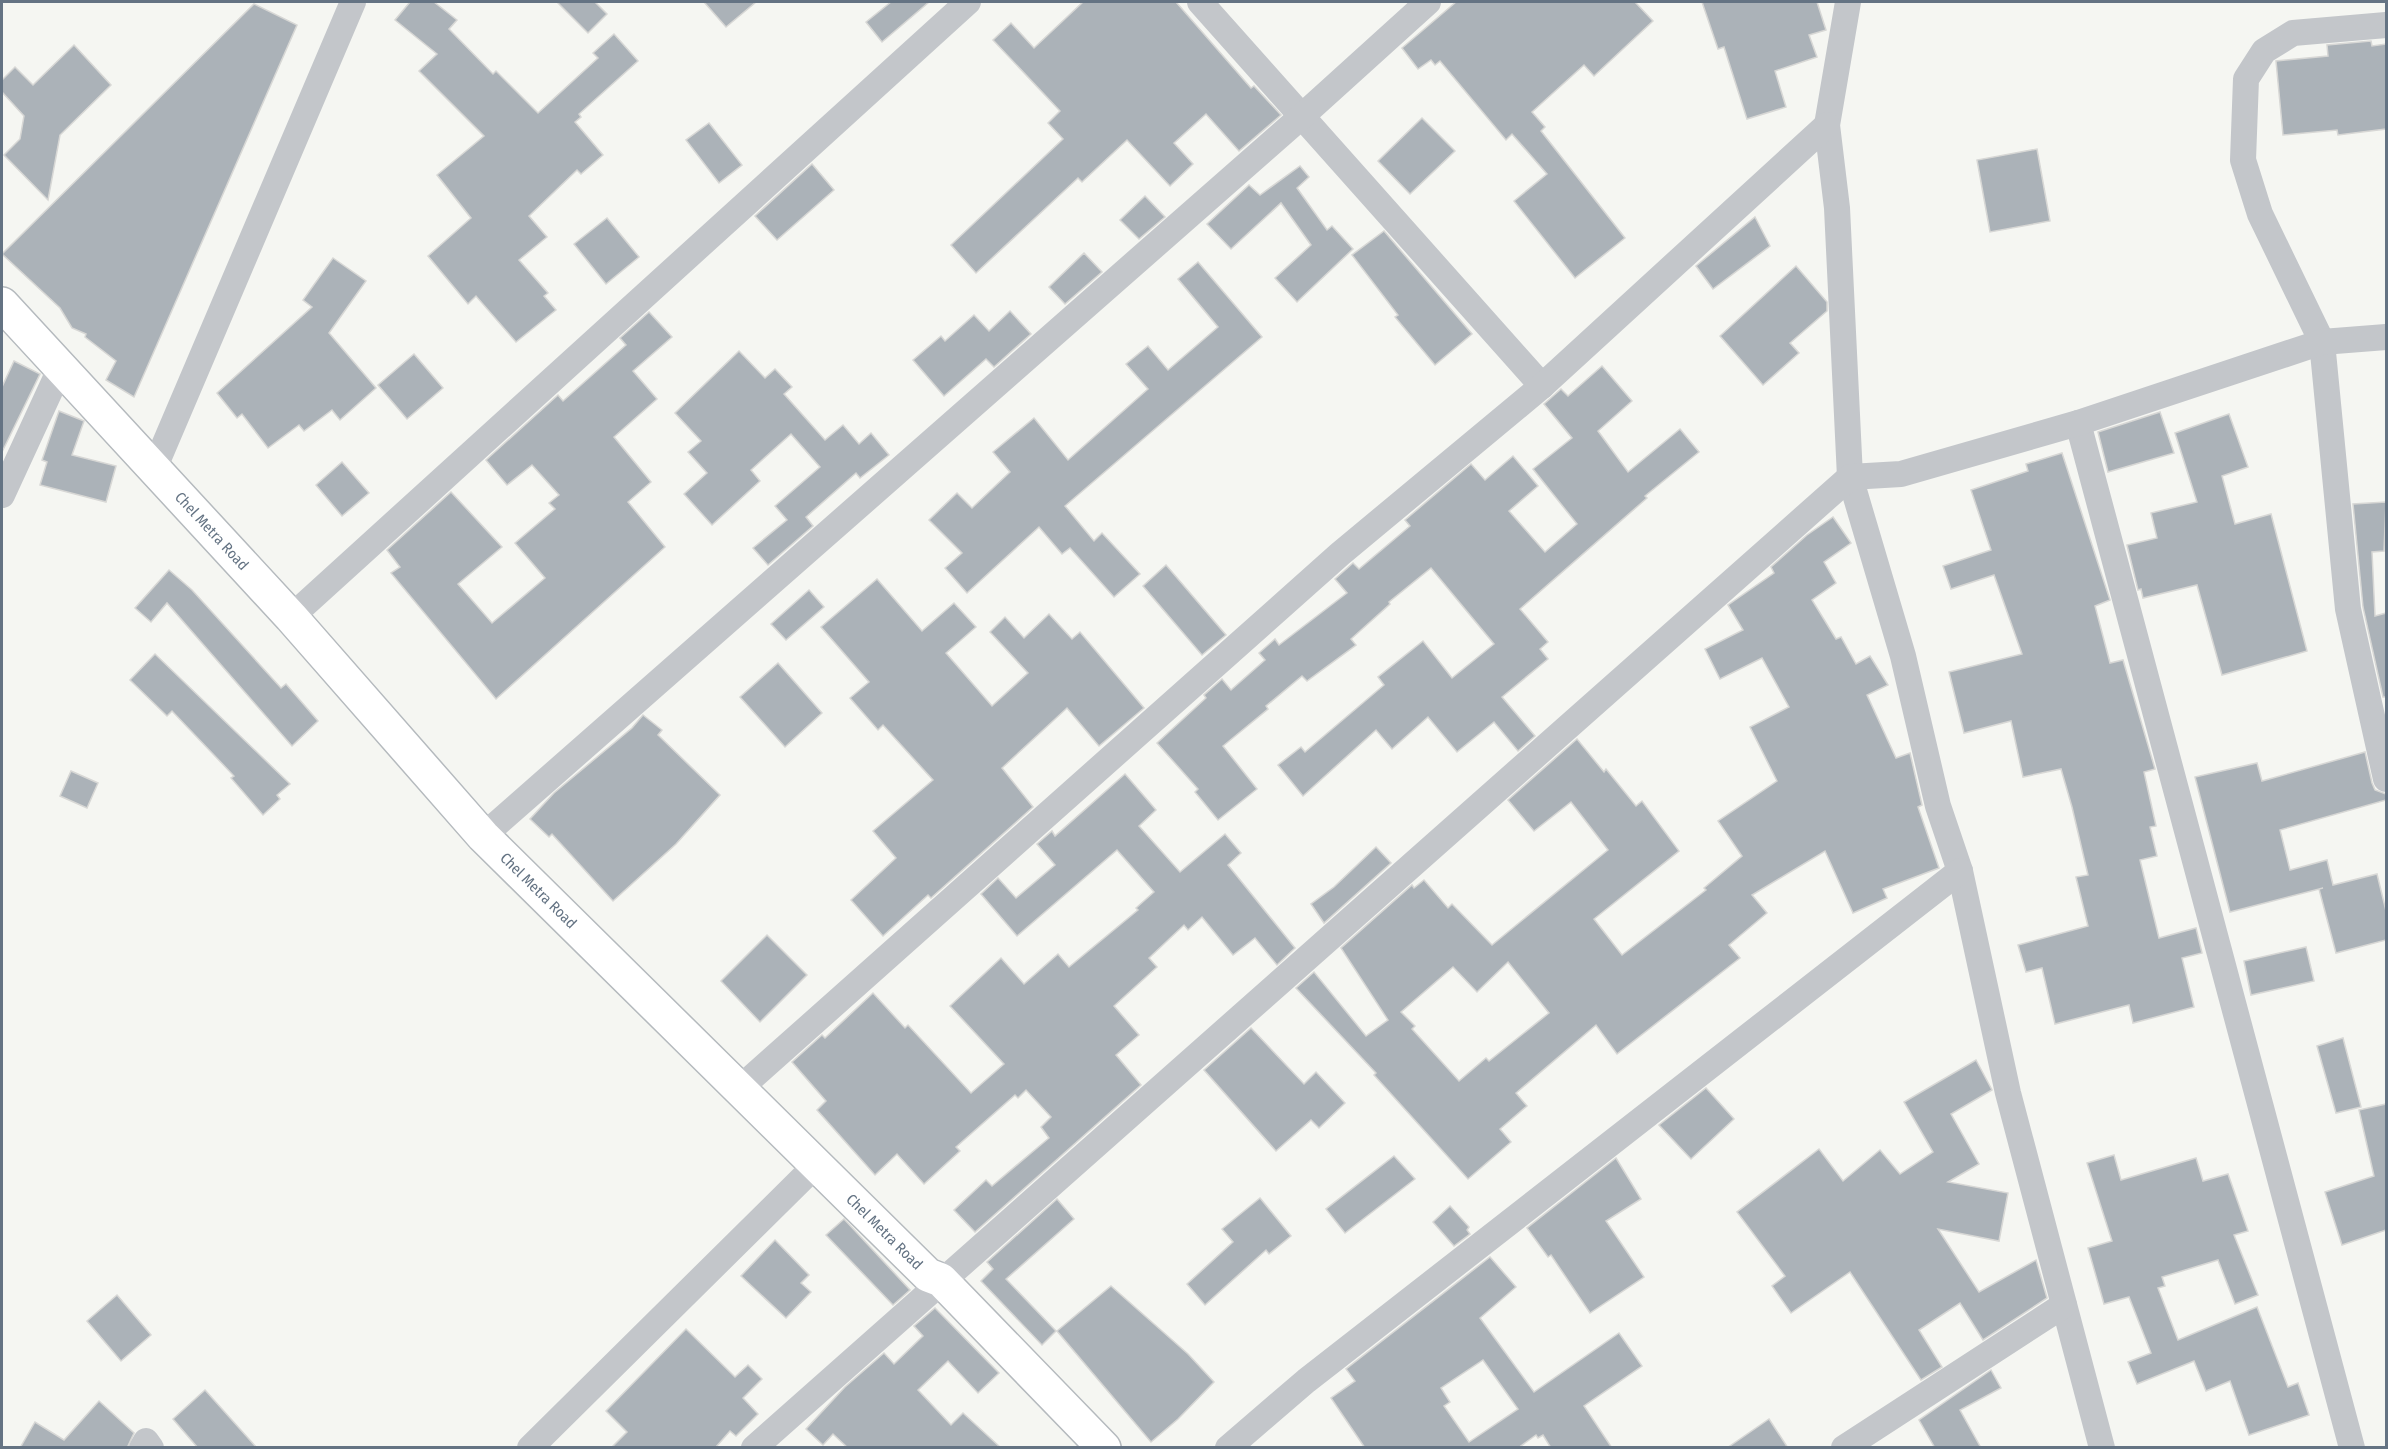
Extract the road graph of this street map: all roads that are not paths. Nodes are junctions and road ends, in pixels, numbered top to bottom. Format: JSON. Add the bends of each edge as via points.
{"nodes":[{"id":1,"x":353,"y":2,"type":"edge"},
{"id":2,"x":968,"y":2,"type":"edge"},
{"id":3,"x":1200,"y":2,"type":"edge"},
{"id":4,"x":1428,"y":2,"type":"edge"},
{"id":5,"x":1848,"y":2,"type":"edge"},
{"id":6,"x":2386,"y":25,"type":"edge"},
{"id":7,"x":1301,"y":117,"type":"junction"},
{"id":8,"x":1827,"y":125,"type":"junction"},
{"id":9,"x":2,"y":304,"type":"edge"},
{"id":10,"x":2386,"y":337,"type":"edge"},
{"id":11,"x":2322,"y":342,"type":"junction"},
{"id":12,"x":62,"y":367,"type":"junction"},
{"id":13,"x":1542,"y":386,"type":"junction"},
{"id":14,"x":2078,"y":423,"type":"junction"},
{"id":15,"x":154,"y":468,"type":"junction"},
{"id":16,"x":1850,"y":477,"type":"junction"},
{"id":17,"x":2,"y":495,"type":"edge"},
{"id":18,"x":291,"y":617,"type":"junction"},
{"id":19,"x":2386,"y":778,"type":"edge"},
{"id":20,"x":483,"y":836,"type":"junction"},
{"id":21,"x":1960,"y":871,"type":"junction"},
{"id":22,"x":739,"y":1089,"type":"junction"},
{"id":23,"x":816,"y":1165,"type":"junction"},
{"id":24,"x":941,"y":1280,"type":"junction"},
{"id":25,"x":2064,"y":1305,"type":"junction"},
{"id":26,"x":142,"y":1448,"type":"edge"},
{"id":27,"x":151,"y":1448,"type":"edge"},
{"id":28,"x":530,"y":1448,"type":"edge"},
{"id":29,"x":754,"y":1448,"type":"edge"},
{"id":30,"x":1104,"y":1448,"type":"edge"},
{"id":31,"x":1228,"y":1448,"type":"edge"},
{"id":32,"x":1844,"y":1448,"type":"edge"},
{"id":33,"x":2102,"y":1448,"type":"edge"},
{"id":34,"x":2352,"y":1448,"type":"edge"}],
"edges":[{"from":1,"to":15,"type":"street"},
{"from":2,"to":18,"type":"street"},
{"from":3,"to":7,"type":"street"},
{"from":4,"to":7,"type":"street"},
{"from":5,"to":8,"type":"street"},
{"from":6,"to":11,"type":"street","via":[[2294,33],[2264,51],[2246,79],[2243,160],[2260,214]]},
{"from":7,"to":13,"type":"street"},
{"from":7,"to":20,"type":"street"},
{"from":8,"to":13,"type":"street"},
{"from":8,"to":16,"type":"street","via":[[1838,208]]},
{"from":9,"to":12,"type":"street","name":"Chel Metra Road"},
{"from":10,"to":11,"type":"street"},
{"from":11,"to":14,"type":"street"},
{"from":11,"to":19,"type":"street","via":[[2349,609]]},
{"from":12,"to":15,"type":"street","name":"Chel Metra Road"},
{"from":12,"to":17,"type":"street"},
{"from":13,"to":22,"type":"street","via":[[1340,554]]},
{"from":14,"to":16,"type":"street","via":[[1901,474]]},
{"from":14,"to":34,"type":"street"},
{"from":15,"to":18,"type":"street","name":"Chel Metra Road"},
{"from":16,"to":21,"type":"street","via":[[1903,656],[1938,806]]},
{"from":16,"to":24,"type":"street"},
{"from":18,"to":20,"type":"street","name":"Chel Metra Road"},
{"from":20,"to":22,"type":"street","name":"Chel Metra Road"},
{"from":21,"to":25,"type":"street","via":[[2008,1093]]},
{"from":21,"to":31,"type":"street","via":[[1324,1366]]},
{"from":22,"to":23,"type":"street","name":"Chel Metra Road"},
{"from":23,"to":24,"type":"street","name":"Chel Metra Road","via":[[928,1275]]},
{"from":23,"to":28,"type":"street"},
{"from":24,"to":29,"type":"street","via":[[901,1320]]},
{"from":24,"to":30,"type":"street","name":"Chel Metra Road"},
{"from":25,"to":32,"type":"street"},
{"from":25,"to":33,"type":"street"},
{"from":26,"to":27,"type":"street","via":[[146,1442]]}]}
